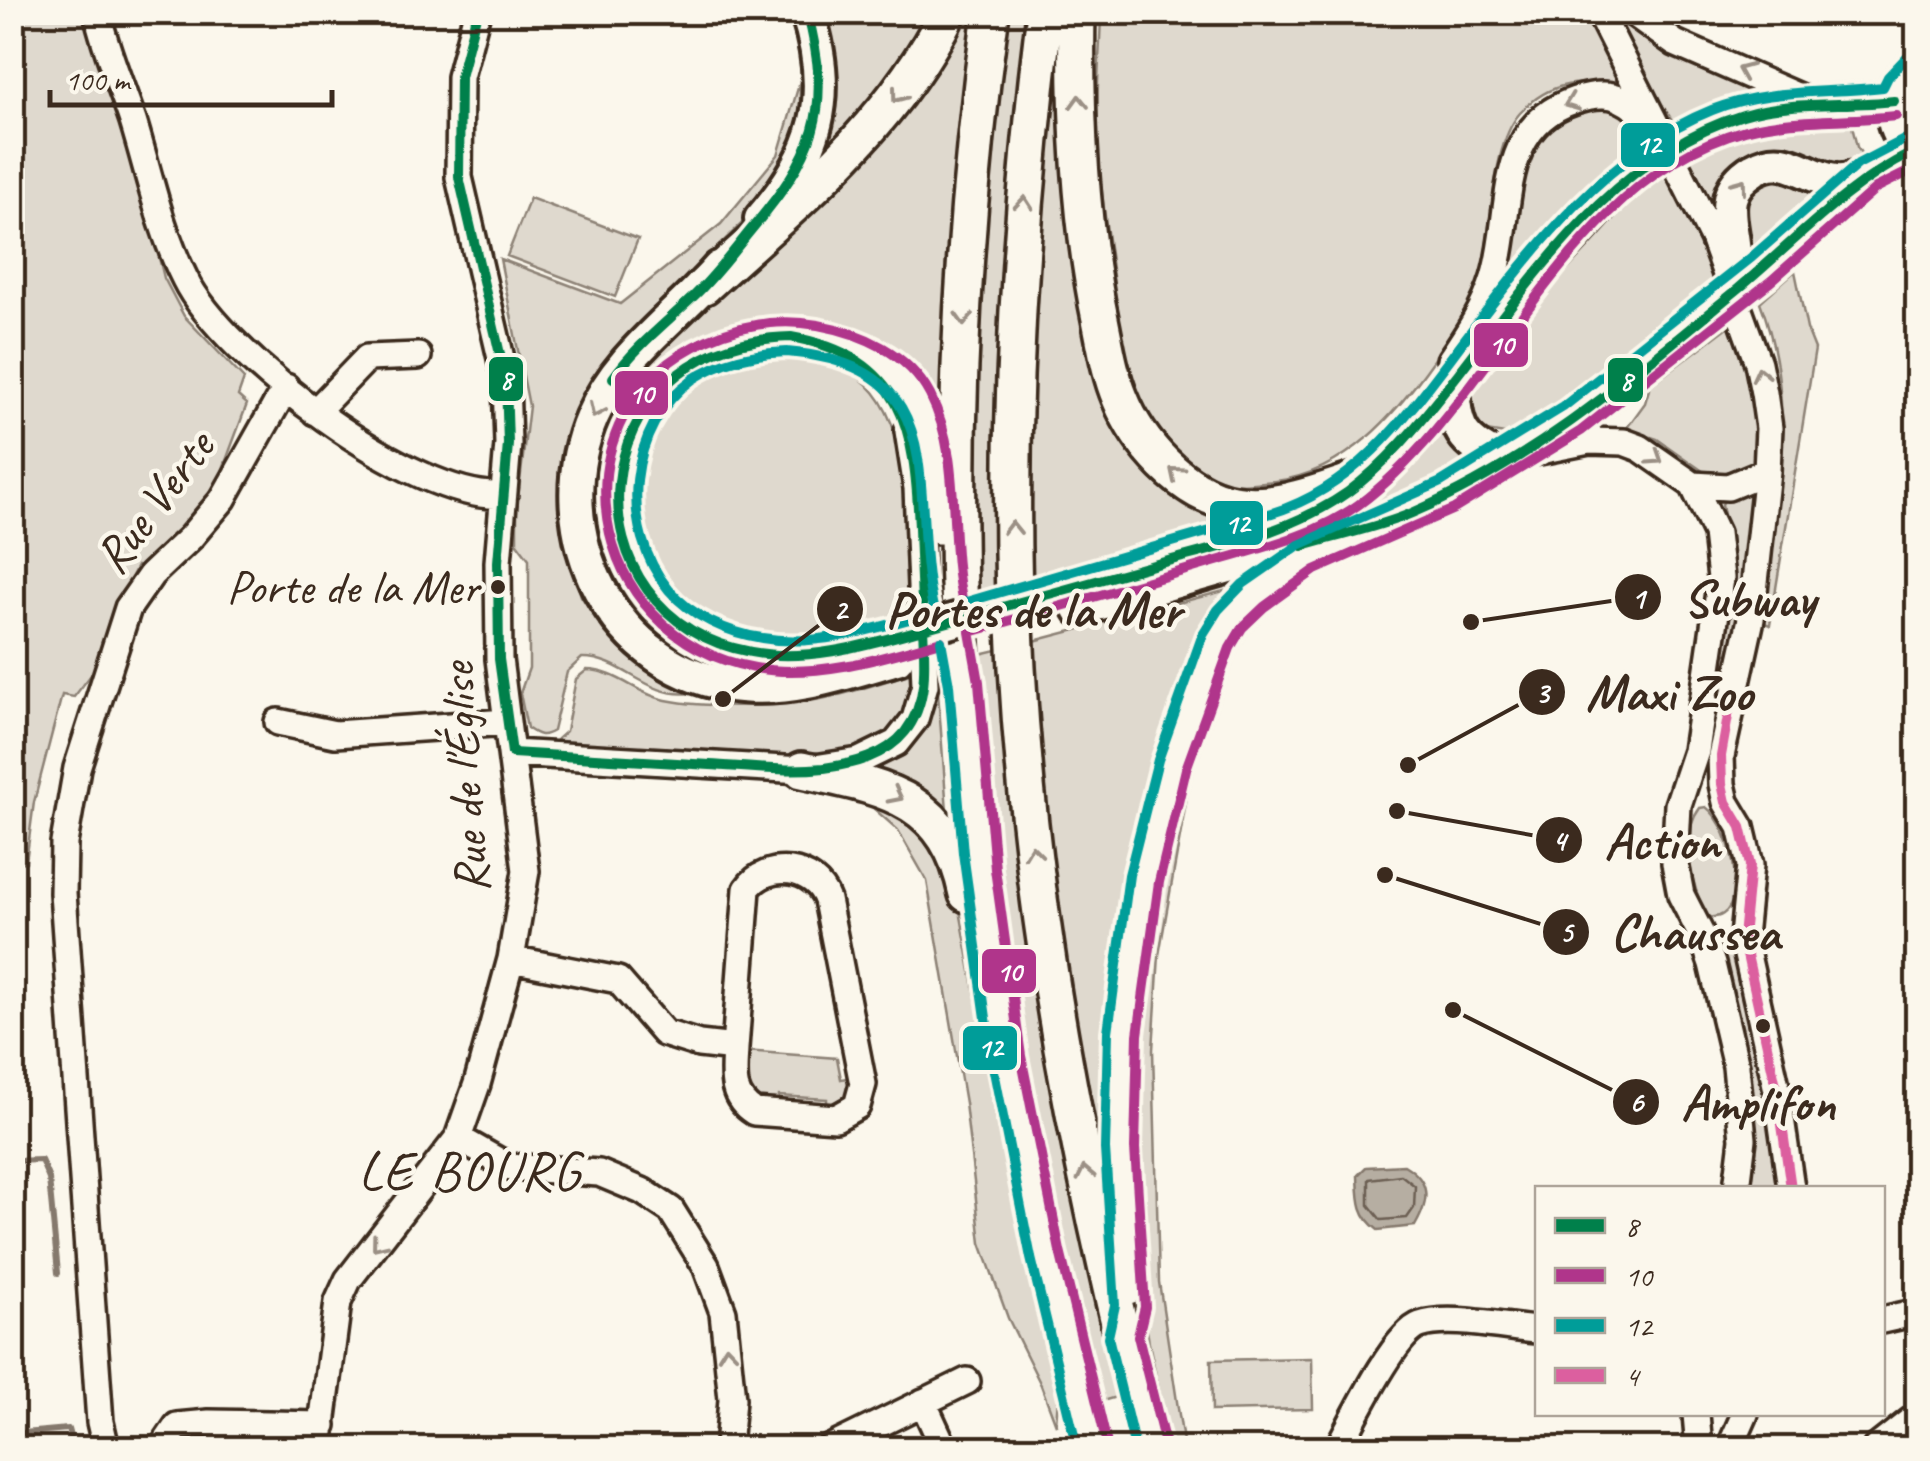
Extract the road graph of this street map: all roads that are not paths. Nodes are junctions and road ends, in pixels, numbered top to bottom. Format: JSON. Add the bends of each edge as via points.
{"nodes":[{"id":1,"x":97,"y":12,"type":"edge"},
{"id":2,"x":478,"y":12,"type":"edge"},
{"id":3,"x":807,"y":12,"type":"edge"},
{"id":4,"x":948,"y":12,"type":"edge"},
{"id":5,"x":991,"y":12,"type":"edge"},
{"id":6,"x":1045,"y":12,"type":"edge"},
{"id":7,"x":1077,"y":12,"type":"edge"},
{"id":8,"x":1599,"y":12,"type":"edge"},
{"id":9,"x":1632,"y":12,"type":"edge"},
{"id":10,"x":1918,"y":67,"type":"edge"},
{"id":11,"x":1894,"y":101,"type":"junction"},
{"id":12,"x":1817,"y":105,"type":"junction"},
{"id":13,"x":1655,"y":126,"type":"junction"},
{"id":14,"x":1915,"y":154,"type":"edge"},
{"id":15,"x":1867,"y":176,"type":"junction"},
{"id":16,"x":1730,"y":277,"type":"junction"},
{"id":17,"x":704,"y":286,"type":"junction"},
{"id":18,"x":826,"y":342,"type":"junction"},
{"id":19,"x":418,"y":356,"type":"dead end"},
{"id":20,"x":286,"y":387,"type":"junction"},
{"id":21,"x":1443,"y":393,"type":"junction"},
{"id":22,"x":315,"y":412,"type":"junction"},
{"id":23,"x":1512,"y":458,"type":"junction"},
{"id":24,"x":1366,"y":477,"type":"junction"},
{"id":25,"x":1766,"y":477,"type":"junction"},
{"id":26,"x":1694,"y":485,"type":"junction"},
{"id":27,"x":502,"y":495,"type":"junction"},
{"id":28,"x":1360,"y":533,"type":"junction"},
{"id":29,"x":1077,"y":598,"type":"junction"},
{"id":30,"x":894,"y":648,"type":"junction"},
{"id":31,"x":962,"y":663,"type":"junction"},
{"id":32,"x":278,"y":722,"type":"dead end"},
{"id":33,"x":507,"y":722,"type":"junction"},
{"id":34,"x":512,"y":752,"type":"junction"},
{"id":35,"x":802,"y":770,"type":"junction"},
{"id":36,"x":1726,"y":802,"type":"junction"},
{"id":37,"x":1678,"y":805,"type":"junction"},
{"id":38,"x":1743,"y":915,"type":"junction"},
{"id":39,"x":1697,"y":925,"type":"junction"},
{"id":40,"x":988,"y":934,"type":"junction"},
{"id":41,"x":512,"y":959,"type":"junction"},
{"id":42,"x":735,"y":1048,"type":"junction"},
{"id":43,"x":458,"y":1138,"type":"junction"},
{"id":44,"x":1736,"y":1186,"type":"edge"},
{"id":45,"x":1790,"y":1186,"type":"edge"},
{"id":46,"x":1885,"y":1310,"type":"edge"},
{"id":47,"x":1913,"y":1314,"type":"edge"},
{"id":48,"x":1885,"y":1319,"type":"edge"},
{"id":49,"x":1535,"y":1330,"type":"edge"},
{"id":50,"x":1123,"y":1336,"type":"junction"},
{"id":51,"x":967,"y":1381,"type":"dead end"},
{"id":52,"x":922,"y":1402,"type":"junction"},
{"id":53,"x":1918,"y":1415,"type":"edge"},
{"id":54,"x":1696,"y":1416,"type":"edge"},
{"id":55,"x":1744,"y":1416,"type":"edge"},
{"id":56,"x":321,"y":1437,"type":"edge"},
{"id":57,"x":106,"y":1448,"type":"edge"},
{"id":58,"x":162,"y":1448,"type":"edge"},
{"id":59,"x":728,"y":1448,"type":"edge"},
{"id":60,"x":830,"y":1448,"type":"edge"},
{"id":61,"x":944,"y":1448,"type":"edge"},
{"id":62,"x":1092,"y":1448,"type":"edge"},
{"id":63,"x":1150,"y":1448,"type":"edge"},
{"id":64,"x":1338,"y":1448,"type":"edge"},
{"id":65,"x":1699,"y":1448,"type":"edge"},
{"id":66,"x":1730,"y":1448,"type":"edge"},
{"id":67,"x":1876,"y":1448,"type":"edge"}],
"edges":[{"from":1,"to":20,"type":"street","via":[[186,281],[232,340]]},
{"from":2,"to":27,"type":"street","name":"Rue de l'Église","via":[[460,77],[459,177],[506,380]]},
{"from":3,"to":17,"type":"main road","via":[[820,88],[808,152],[782,194]]},
{"from":4,"to":17,"type":"highway","one_way":true,"via":[[915,72],[868,130]]},
{"from":5,"to":31,"type":"highway","one_way":true,"via":[[965,279]]},
{"from":50,"to":6,"type":"highway","one_way":true,"via":[[1052,997],[1017,668],[1012,416],[1023,207]]},
{"from":24,"to":7,"type":"highway","one_way":true,"via":[[1284,501],[1225,501],[1178,475],[1131,422],[1111,371],[1093,286],[1080,152]]},
{"from":8,"to":13,"type":"street"},
{"from":12,"to":9,"type":"street","one_way":true,"via":[[1675,43]]},
{"from":10,"to":11,"type":"main road"},
{"from":11,"to":12,"type":"main road"},
{"from":11,"to":14,"type":"main road","via":[[1894,124]]},
{"from":12,"to":21,"type":"main road","bridge":true,"via":[[1777,106],[1721,122],[1657,157],[1617,188],[1520,294]]},
{"from":13,"to":16,"type":"street"},
{"from":13,"to":21,"type":"street","one_way":true,"via":[[1610,93],[1563,104],[1532,127],[1514,160],[1494,279],[1444,370]]},
{"from":14,"to":15,"type":"main road"},
{"from":16,"to":15,"type":"main road","one_way":true,"via":[[1735,250],[1727,212],[1731,193],[1746,175],[1779,161],[1833,181]]},
{"from":15,"to":23,"type":"main road","bridge":true,"via":[[1714,309]]},
{"from":25,"to":16,"type":"street","one_way":true,"via":[[1764,393]]},
{"from":17,"to":30,"type":"main road","one_way":true,"via":[[636,348],[590,420],[575,508],[598,590],[640,642],[705,681],[783,687]]},
{"from":18,"to":30,"type":"main road","via":[[748,340],[704,355],[667,382],[626,445],[618,497],[625,542],[645,584],[670,614],[725,646],[783,656]]},
{"from":18,"to":31,"type":"highway","via":[[869,356],[915,399],[928,438],[944,589]]},
{"from":18,"to":35,"type":"street","via":[[886,388],[906,423],[917,488],[925,685],[916,719],[896,743],[842,766]]},
{"from":19,"to":22,"type":"street","via":[[366,358]]},
{"from":20,"to":22,"type":"street"},
{"from":20,"to":57,"type":"street","name":"Rue Verte","via":[[223,499],[128,608],[77,768],[64,843]]},
{"from":21,"to":23,"type":"main road","via":[[1464,437],[1480,452]]},
{"from":21,"to":24,"type":"main road"},
{"from":22,"to":27,"type":"street","via":[[440,484]]},
{"from":23,"to":26,"type":"street","one_way":true,"via":[[1574,442],[1624,442]]},
{"from":23,"to":28,"type":"main road","via":[[1416,511]]},
{"from":24,"to":29,"type":"main road","via":[[1308,517]]},
{"from":25,"to":26,"type":"street"},
{"from":25,"to":36,"type":"street","via":[[1751,619],[1721,756]]},
{"from":26,"to":37,"type":"street","via":[[1716,533],[1721,578],[1696,751]]},
{"from":27,"to":33,"type":"street","name":"Rue de l'Église","via":[[499,659]]},
{"from":28,"to":29,"type":"main road"},
{"from":28,"to":50,"type":"highway","via":[[1282,573],[1230,619],[1206,664],[1172,765],[1144,878],[1124,1034],[1120,1148],[1130,1306]]},
{"from":29,"to":30,"type":"main road"},
{"from":31,"to":40,"type":"highway"},
{"from":32,"to":33,"type":"street","via":[[335,734]]},
{"from":33,"to":34,"type":"street","name":"Rue de l'Église"},
{"from":34,"to":35,"type":"street"},
{"from":34,"to":41,"type":"street","name":"Rue de l'Église","via":[[526,870]]},
{"from":35,"to":40,"type":"highway","one_way":true,"via":[[882,788],[921,811],[954,851],[970,912]]},
{"from":36,"to":37,"type":"street","via":[[1707,792]]},
{"from":36,"to":38,"type":"street","via":[[1741,827],[1750,865]]},
{"from":37,"to":39,"type":"street","via":[[1675,862],[1681,895]]},
{"from":38,"to":39,"type":"street","via":[[1712,932]]},
{"from":38,"to":45,"type":"street"},
{"from":39,"to":44,"type":"street","via":[[1740,1089]]},
{"from":40,"to":62,"type":"highway","via":[[1029,1180]]},
{"from":41,"to":42,"type":"street","via":[[618,980],[664,1034]]},
{"from":41,"to":43,"type":"street","name":"Rue de l'Église"},
{"from":42,"to":42,"type":"street","via":[[734,1090],[754,1112],[836,1118],[862,1095],[827,900],[809,875],[771,872],[747,889]]},
{"from":43,"to":56,"type":"street","name":"Rue de l'Église","one_way":true,"via":[[348,1280],[338,1302]]},
{"from":59,"to":43,"type":"street","one_way":true,"via":[[732,1398],[724,1312],[706,1266],[671,1210],[600,1173],[509,1167]]},
{"from":46,"to":47,"type":"street"},
{"from":47,"to":48,"type":"street"},
{"from":49,"to":64,"type":"street","via":[[1416,1326],[1397,1346]]},
{"from":50,"to":63,"type":"highway"},
{"from":51,"to":52,"type":"street"},
{"from":52,"to":60,"type":"street"},
{"from":52,"to":61,"type":"street"},
{"from":53,"to":67,"type":"street"},
{"from":54,"to":65,"type":"street"},
{"from":55,"to":66,"type":"street"},
{"from":56,"to":58,"type":"street","via":[[209,1423],[177,1426]]}]}
